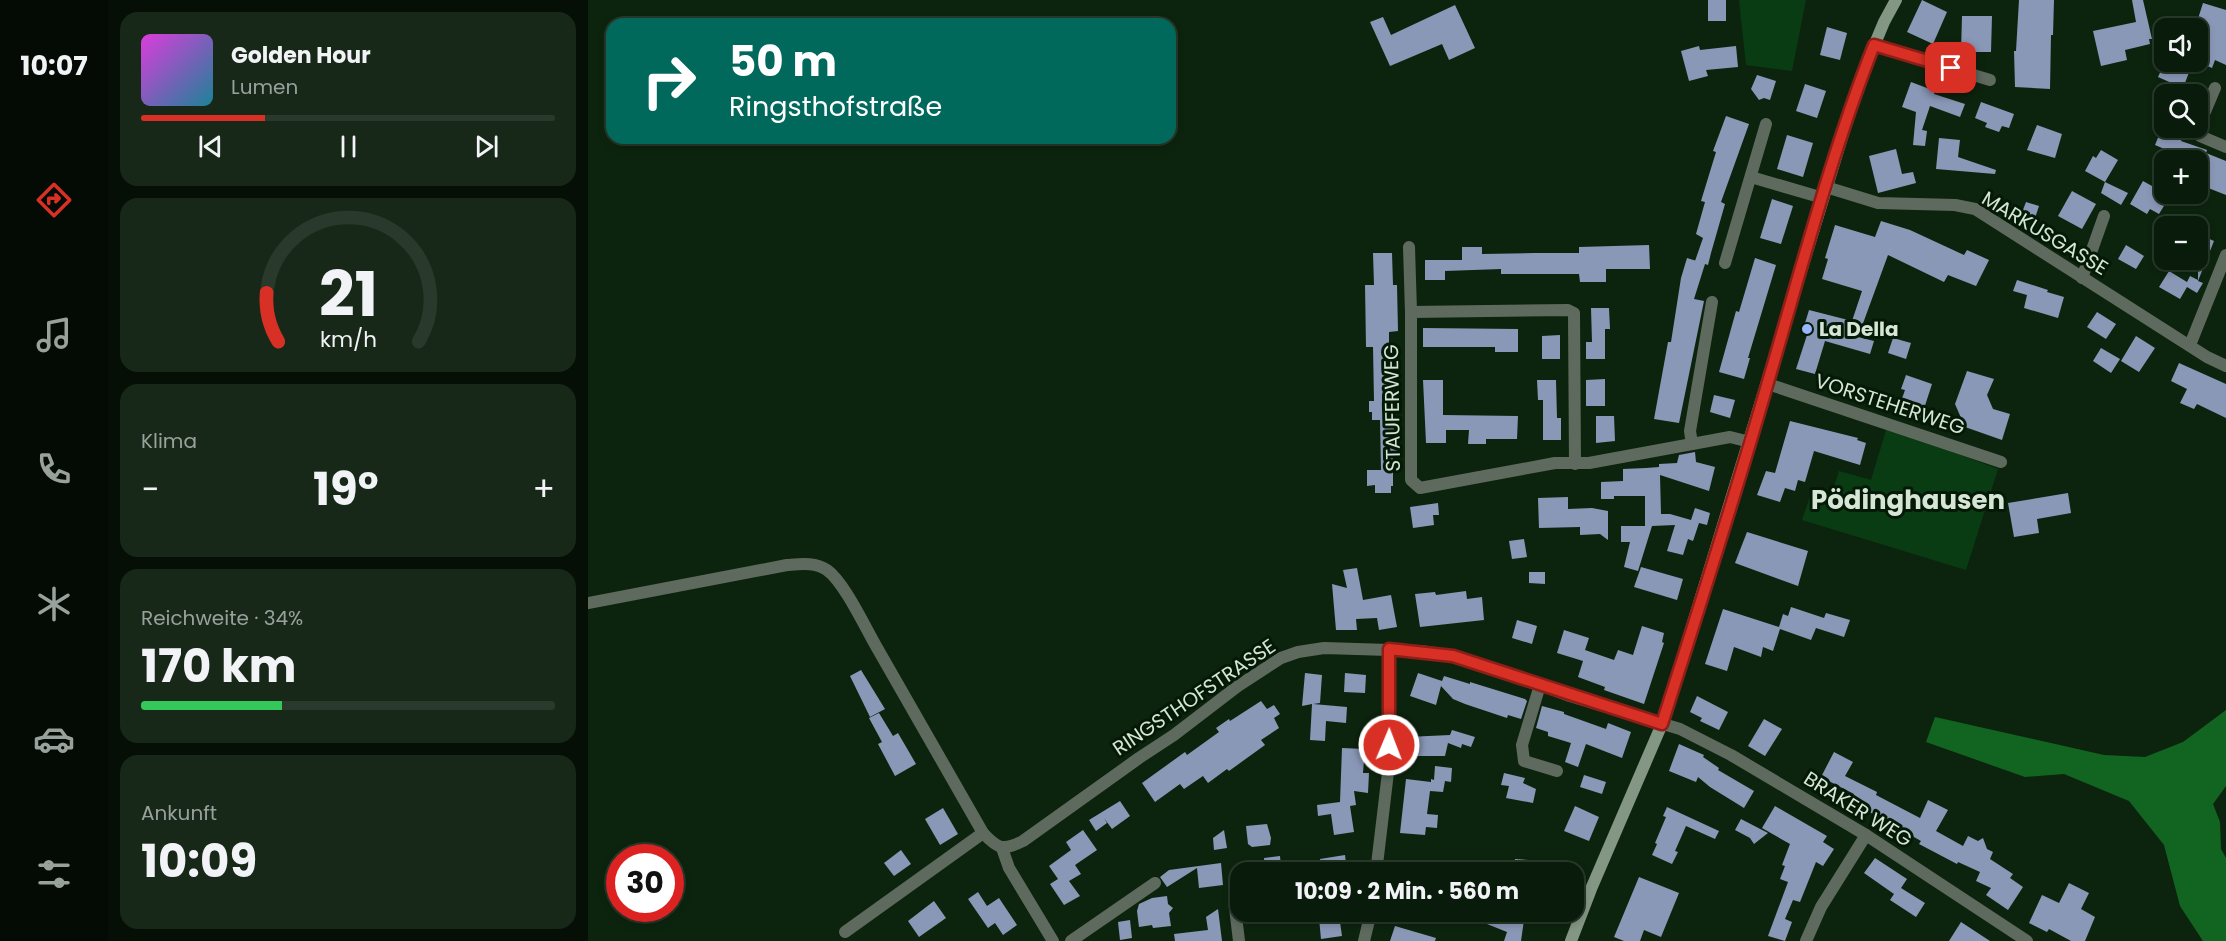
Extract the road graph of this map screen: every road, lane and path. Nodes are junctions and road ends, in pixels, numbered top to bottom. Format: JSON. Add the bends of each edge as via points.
{"nodes":[{"id":1,"x":1896,"y":0,"type":"edge"},
{"id":2,"x":1874,"y":45,"type":"junction"},
{"id":3,"x":1990,"y":80,"type":"dead end"},
{"id":4,"x":2215,"y":88,"type":"dead end"},
{"id":5,"x":1766,"y":124,"type":"dead end"},
{"id":6,"x":2226,"y":147,"type":"edge"},
{"id":7,"x":1751,"y":177,"type":"junction"},
{"id":8,"x":1824,"y":193,"type":"junction"},
{"id":9,"x":2104,"y":216,"type":"dead end"},
{"id":10,"x":1409,"y":247,"type":"dead end"},
{"id":11,"x":2226,"y":255,"type":"edge"},
{"id":12,"x":1725,"y":263,"type":"dead end"},
{"id":13,"x":2082,"y":278,"type":"junction"},
{"id":14,"x":1712,"y":302,"type":"dead end"},
{"id":15,"x":1411,"y":312,"type":"junction"},
{"id":16,"x":2190,"y":345,"type":"junction"},
{"id":17,"x":2226,"y":366,"type":"edge"},
{"id":18,"x":1768,"y":384,"type":"junction"},
{"id":19,"x":1750,"y":442,"type":"junction"},
{"id":20,"x":1692,"y":444,"type":"junction"},
{"id":21,"x":2001,"y":462,"type":"dead end"},
{"id":22,"x":1575,"y":464,"type":"junction"},
{"id":23,"x":588,"y":603,"type":"edge"},
{"id":24,"x":1389,"y":649,"type":"junction"},
{"id":25,"x":1540,"y":684,"type":"junction"},
{"id":26,"x":1662,"y":724,"type":"junction"},
{"id":27,"x":1557,"y":771,"type":"dead end"},
{"id":28,"x":983,"y":833,"type":"junction"},
{"id":29,"x":1866,"y":835,"type":"junction"},
{"id":30,"x":1002,"y":848,"type":"junction"},
{"id":31,"x":1377,"y":862,"type":"edge"},
{"id":32,"x":1155,"y":883,"type":"dead end"},
{"id":33,"x":1237,"y":922,"type":"edge"},
{"id":34,"x":1369,"y":922,"type":"edge"},
{"id":35,"x":845,"y":932,"type":"dead end"},
{"id":36,"x":1053,"y":941,"type":"edge"},
{"id":37,"x":1071,"y":941,"type":"edge"},
{"id":38,"x":1239,"y":941,"type":"edge"},
{"id":39,"x":1364,"y":941,"type":"edge"},
{"id":40,"x":1571,"y":941,"type":"edge"},
{"id":41,"x":1806,"y":941,"type":"edge"},
{"id":42,"x":2026,"y":941,"type":"edge"}],
"edges":[{"from":1,"to":2,"type":"main road"},
{"from":2,"to":3,"type":"street"},
{"from":2,"to":8,"type":"main road"},
{"from":4,"to":6,"type":"street","via":[[2199,126],[2200,136]]},
{"from":5,"to":7,"type":"street"},
{"from":7,"to":8,"type":"street","name":"MARKUSGASSE"},
{"from":7,"to":12,"type":"street"},
{"from":8,"to":13,"type":"street","name":"MARKUSGASSE","via":[[1878,203],[1975,209]]},
{"from":8,"to":18,"type":"main road"},
{"from":9,"to":13,"type":"street"},
{"from":10,"to":15,"type":"street","name":"STAUFERWEG"},
{"from":11,"to":16,"type":"street"},
{"from":13,"to":16,"type":"street","name":"MARKUSGASSE"},
{"from":14,"to":20,"type":"street","via":[[1690,431]]},
{"from":15,"to":22,"type":"street","via":[[1574,313]]},
{"from":15,"to":22,"type":"street","name":"STAUFERWEG","via":[[1411,480],[1420,488],[1555,464]]},
{"from":16,"to":17,"type":"street","name":"MARKUSGASSE"},
{"from":18,"to":19,"type":"main road"},
{"from":18,"to":21,"type":"street","name":"VORSTEHERWEG"},
{"from":19,"to":20,"type":"street","name":"STAUFERWEG","via":[[1730,437]]},
{"from":19,"to":26,"type":"main road"},
{"from":20,"to":22,"type":"street","name":"STAUFERWEG"},
{"from":23,"to":28,"type":"street","via":[[787,565],[819,566],[843,590]]},
{"from":24,"to":25,"type":"street","name":"RINGSTHOFSTRASSE","via":[[1453,656]]},
{"from":24,"to":30,"type":"street","name":"RINGSTHOFSTRASSE","via":[[1324,648],[1281,658],[1023,841]]},
{"from":24,"to":31,"type":"street","via":[[1389,764]]},
{"from":25,"to":26,"type":"street","name":"RINGSTHOFSTRASSE"},
{"from":25,"to":27,"type":"street","via":[[1522,745],[1524,761]]},
{"from":26,"to":29,"type":"street","name":"BRAKER WEG","via":[[1731,755]]},
{"from":26,"to":40,"type":"main road"},
{"from":28,"to":30,"type":"street"},
{"from":28,"to":35,"type":"street"},
{"from":29,"to":41,"type":"street","via":[[1821,907]]},
{"from":29,"to":42,"type":"street","name":"BRAKER WEG"},
{"from":30,"to":36,"type":"street","via":[[1009,868]]},
{"from":32,"to":37,"type":"street"},
{"from":33,"to":38,"type":"street"},
{"from":34,"to":39,"type":"street"}]}
